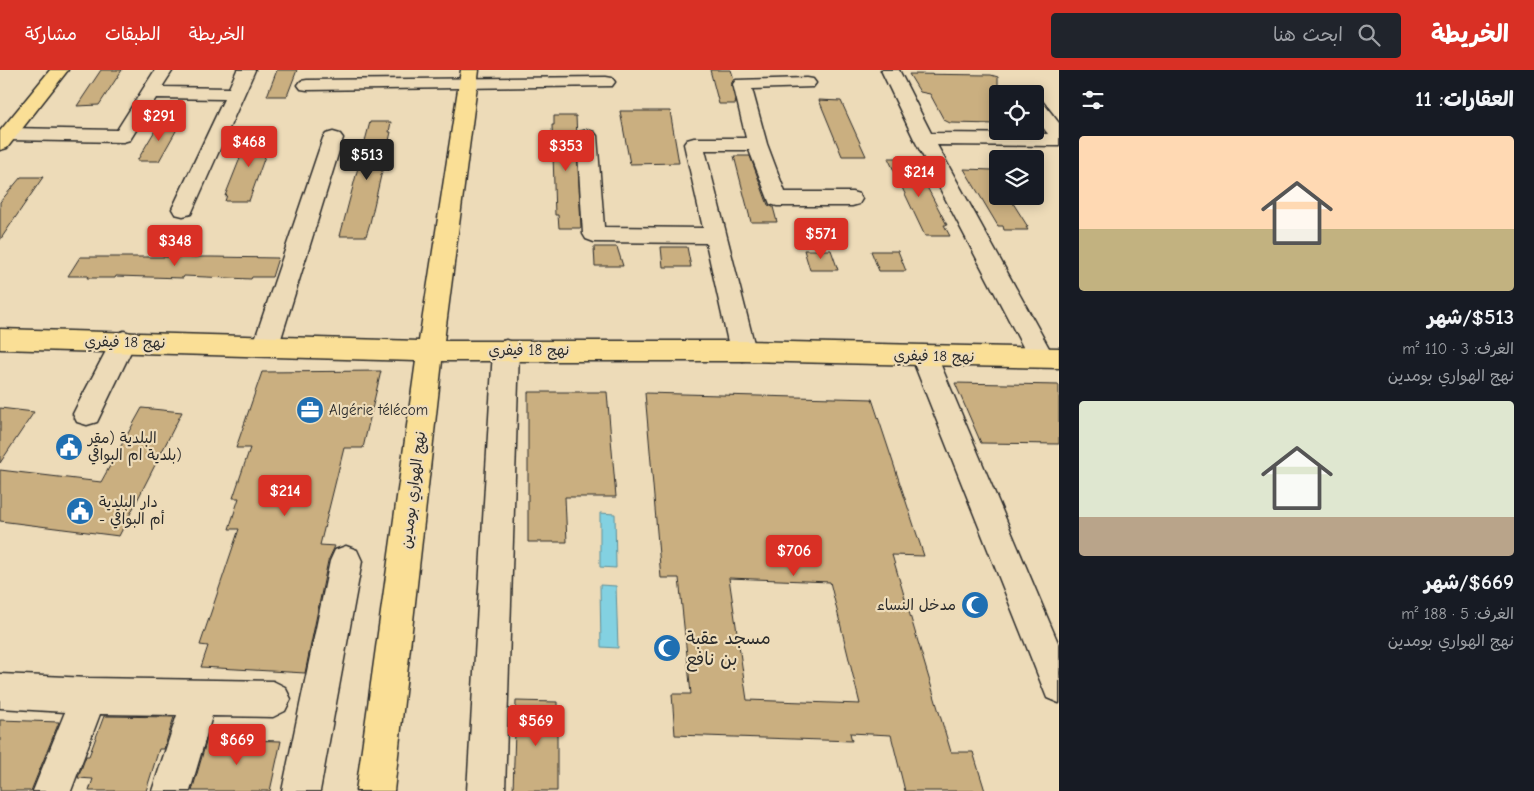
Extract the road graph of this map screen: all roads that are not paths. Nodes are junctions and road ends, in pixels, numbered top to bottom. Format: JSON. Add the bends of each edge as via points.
{"nodes":[{"id":1,"x":59,"y":70,"type":"edge"},
{"id":2,"x":164,"y":70,"type":"edge"},
{"id":3,"x":246,"y":70,"type":"edge"},
{"id":4,"x":890,"y":70,"type":"edge"},
{"id":5,"x":469,"y":76,"type":"edge"},
{"id":6,"x":521,"y":76,"type":"edge"},
{"id":7,"x":606,"y":82,"type":"dead end"},
{"id":8,"x":807,"y":82,"type":"dead end"},
{"id":9,"x":308,"y":85,"type":"dead end"},
{"id":10,"x":150,"y":92,"type":"junction"},
{"id":11,"x":235,"y":94,"type":"junction"},
{"id":12,"x":1044,"y":116,"type":"edge"},
{"id":13,"x":587,"y":136,"type":"dead end"},
{"id":14,"x":1059,"y":136,"type":"edge"},
{"id":15,"x":333,"y":138,"type":"dead end"},
{"id":16,"x":4,"y":139,"type":"edge"},
{"id":17,"x":924,"y":139,"type":"junction"},
{"id":18,"x":1059,"y":140,"type":"edge"},
{"id":19,"x":756,"y":144,"type":"junction"},
{"id":20,"x":852,"y":198,"type":"dead end"},
{"id":21,"x":183,"y":209,"type":"dead end"},
{"id":22,"x":717,"y":236,"type":"junction"},
{"id":23,"x":0,"y":339,"type":"edge"},
{"id":24,"x":124,"y":342,"type":"junction"},
{"id":25,"x":266,"y":345,"type":"junction"},
{"id":26,"x":506,"y":350,"type":"junction"},
{"id":27,"x":430,"y":351,"type":"junction"},
{"id":28,"x":743,"y":351,"type":"junction"},
{"id":29,"x":924,"y":356,"type":"junction"},
{"id":30,"x":1050,"y":358,"type":"edge"},
{"id":31,"x":87,"y":414,"type":"dead end"},
{"id":32,"x":346,"y":561,"type":"dead end"},
{"id":33,"x":1059,"y":686,"type":"edge"},
{"id":34,"x":0,"y":691,"type":"edge"},
{"id":35,"x":89,"y":696,"type":"junction"},
{"id":36,"x":200,"y":697,"type":"junction"},
{"id":37,"x":273,"y":698,"type":"dead end"},
{"id":38,"x":52,"y":791,"type":"edge"},
{"id":39,"x":171,"y":791,"type":"edge"},
{"id":40,"x":301,"y":791,"type":"edge"},
{"id":41,"x":376,"y":791,"type":"edge"},
{"id":42,"x":486,"y":791,"type":"edge"}],
"edges":[{"from":1,"to":16,"type":"main road"},
{"from":2,"to":10,"type":"street"},
{"from":3,"to":11,"type":"street"},
{"from":4,"to":17,"type":"street"},
{"from":5,"to":6,"type":"street"},
{"from":5,"to":9,"type":"street"},
{"from":5,"to":27,"type":"main road","name":"نهج الهواري بومدين"},
{"from":6,"to":7,"type":"street"},
{"from":8,"to":19,"type":"street","via":[[742,84]]},
{"from":10,"to":11,"type":"street"},
{"from":10,"to":16,"type":"street","via":[[123,136]]},
{"from":11,"to":21,"type":"street"},
{"from":12,"to":14,"type":"street"},
{"from":13,"to":22,"type":"street","via":[[594,234]]},
{"from":15,"to":25,"type":"street"},
{"from":17,"to":18,"type":"street"},
{"from":17,"to":30,"type":"street"},
{"from":19,"to":20,"type":"street","via":[[777,199]]},
{"from":19,"to":22,"type":"street","via":[[694,144]]},
{"from":22,"to":28,"type":"street"},
{"from":23,"to":24,"type":"main road","name":"نهج 18 فيفري"},
{"from":24,"to":25,"type":"main road","name":"نهج 18 فيفري"},
{"from":24,"to":31,"type":"street"},
{"from":25,"to":27,"type":"main road","name":"نهج 18 فيفري"},
{"from":26,"to":27,"type":"main road","name":"نهج 18 فيفري"},
{"from":26,"to":28,"type":"main road","name":"نهج 18 فيفري"},
{"from":26,"to":42,"type":"street"},
{"from":27,"to":41,"type":"main road","name":"نهج الهواري بومدين"},
{"from":28,"to":29,"type":"main road","name":"نهج 18 فيفري"},
{"from":29,"to":30,"type":"main road","name":"نهج 18 فيفري"},
{"from":29,"to":33,"type":"street"},
{"from":32,"to":40,"type":"street"},
{"from":34,"to":35,"type":"street"},
{"from":35,"to":36,"type":"street"},
{"from":35,"to":38,"type":"street"},
{"from":36,"to":37,"type":"street"},
{"from":36,"to":39,"type":"street"}]}
